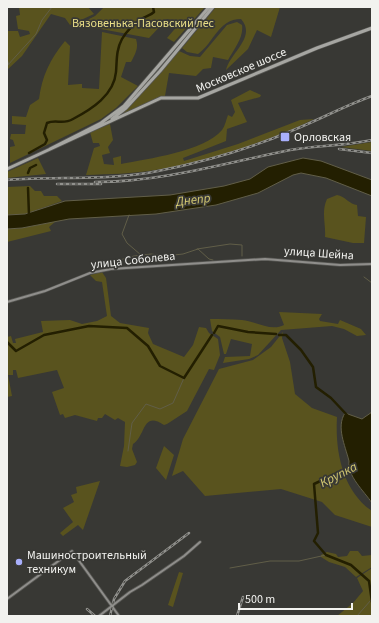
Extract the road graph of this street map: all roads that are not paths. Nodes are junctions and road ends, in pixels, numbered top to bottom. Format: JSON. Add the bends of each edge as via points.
{"nodes":[{"id":1,"x":209,"y":7,"type":"edge"},
{"id":2,"x":213,"y":7,"type":"edge"},
{"id":3,"x":372,"y":28,"type":"edge"},
{"id":4,"x":100,"y":127,"type":"junction"},
{"id":5,"x":40,"y":155,"type":"junction"},
{"id":6,"x":7,"y":169,"type":"edge"},
{"id":7,"x":265,"y":259,"type":"joint"},
{"id":8,"x":372,"y":264,"type":"edge"},
{"id":9,"x":7,"y":302,"type":"edge"},
{"id":10,"x":200,"y":542,"type":"dead end"},
{"id":11,"x":7,"y":599,"type":"edge"},
{"id":12,"x":112,"y":606,"type":"junction"},
{"id":13,"x":99,"y":616,"type":"edge"},
{"id":14,"x":119,"y":616,"type":"edge"}],
"edges":[{"from":1,"to":5,"type":"main road","via":[[124,106],[101,123]]},
{"from":2,"to":4,"type":"main road","via":[[131,103]]},
{"from":3,"to":4,"type":"main road","name":"Московское шоссе","via":[[198,98],[161,98]]},
{"from":4,"to":5,"type":"main road","name":"Московское шоссе"},
{"from":5,"to":6,"type":"main road","name":"Московское шоссе"},
{"from":7,"to":8,"type":"street","name":"улица Шейна","via":[[340,265]]},
{"from":7,"to":9,"type":"street","name":"улица Соболева","via":[[99,271],[35,295]]},
{"from":10,"to":12,"type":"street"},
{"from":11,"to":12,"type":"street","via":[[72,551]]},
{"from":12,"to":13,"type":"street"},
{"from":12,"to":14,"type":"street"}]}
